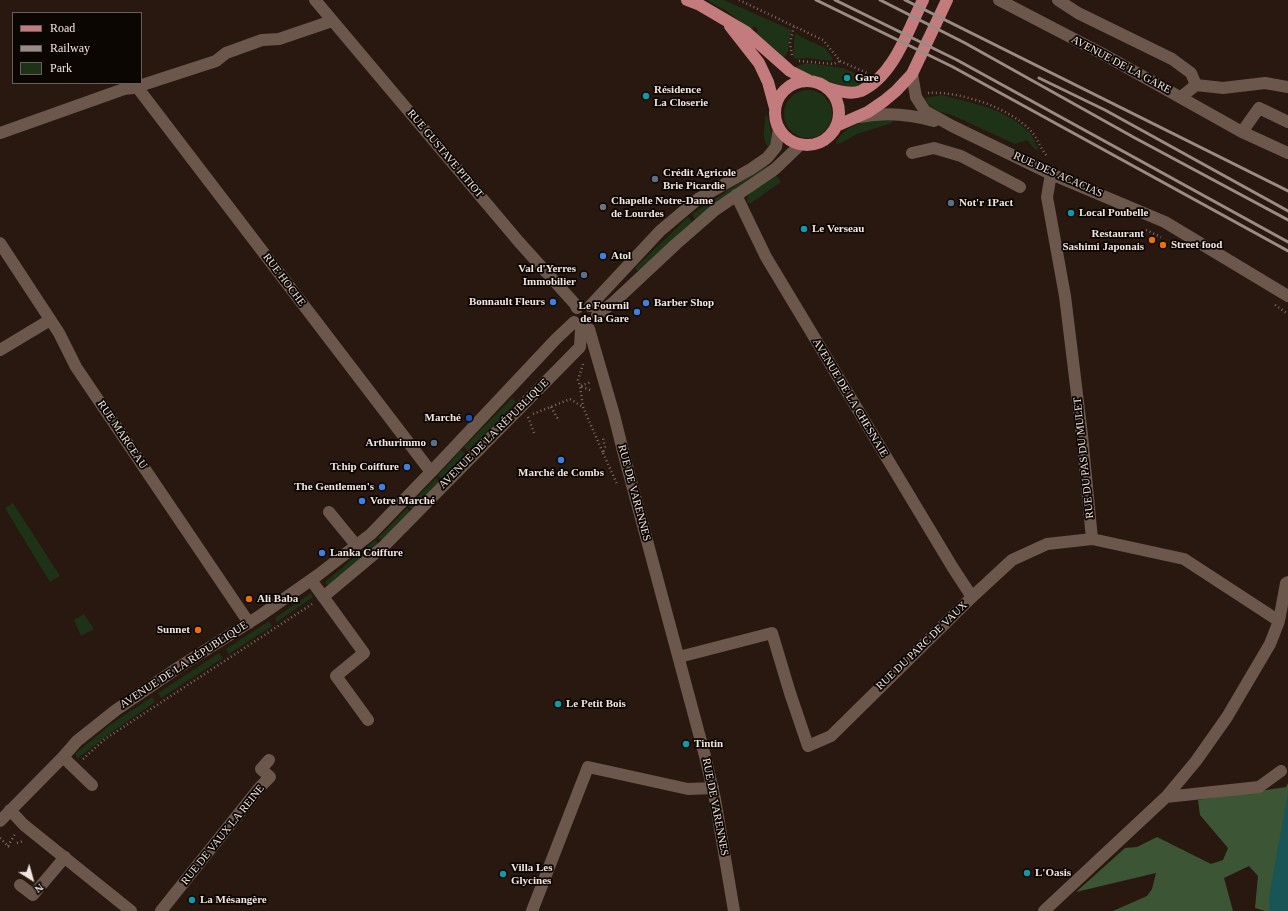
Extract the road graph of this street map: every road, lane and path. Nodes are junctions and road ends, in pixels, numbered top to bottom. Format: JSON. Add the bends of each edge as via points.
{"nodes":[{"id":1,"x":315,"y":0,"type":"edge"},
{"id":2,"x":687,"y":0,"type":"edge"},
{"id":3,"x":739,"y":0,"type":"edge"},
{"id":4,"x":923,"y":0,"type":"edge"},
{"id":5,"x":947,"y":0,"type":"edge"},
{"id":6,"x":999,"y":0,"type":"edge"},
{"id":7,"x":1058,"y":0,"type":"edge"},
{"id":8,"x":332,"y":21,"type":"junction"},
{"id":9,"x":727,"y":22,"type":"junction"},
{"id":10,"x":794,"y":26,"type":"junction"},
{"id":11,"x":792,"y":60,"type":"dead end"},
{"id":12,"x":885,"y":72,"type":"junction"},
{"id":13,"x":912,"y":74,"type":"junction"},
{"id":14,"x":808,"y":80,"type":"junction"},
{"id":15,"x":1196,"y":85,"type":"junction"},
{"id":16,"x":136,"y":87,"type":"junction"},
{"id":17,"x":1288,"y":87,"type":"edge"},
{"id":18,"x":828,"y":88,"type":"junction"},
{"id":19,"x":916,"y":97,"type":"junction"},
{"id":20,"x":1181,"y":97,"type":"junction"},
{"id":21,"x":775,"y":108,"type":"junction"},
{"id":22,"x":850,"y":119,"type":"junction"},
{"id":23,"x":1288,"y":122,"type":"edge"},
{"id":24,"x":836,"y":126,"type":"junction"},
{"id":25,"x":952,"y":126,"type":"junction"},
{"id":26,"x":779,"y":128,"type":"junction"},
{"id":27,"x":1242,"y":132,"type":"junction"},
{"id":28,"x":0,"y":133,"type":"edge"},
{"id":29,"x":801,"y":144,"type":"junction"},
{"id":30,"x":912,"y":153,"type":"dead end"},
{"id":31,"x":1288,"y":153,"type":"edge"},
{"id":32,"x":1048,"y":158,"type":"dead end"},
{"id":33,"x":1051,"y":174,"type":"junction"},
{"id":34,"x":1020,"y":187,"type":"dead end"},
{"id":35,"x":736,"y":196,"type":"junction"},
{"id":36,"x":1140,"y":227,"type":"dead end"},
{"id":37,"x":1162,"y":237,"type":"dead end"},
{"id":38,"x":0,"y":243,"type":"edge"},
{"id":39,"x":1288,"y":296,"type":"edge"},
{"id":40,"x":1268,"y":301,"type":"dead end"},
{"id":41,"x":577,"y":308,"type":"junction"},
{"id":42,"x":594,"y":311,"type":"junction"},
{"id":43,"x":1288,"y":314,"type":"edge"},
{"id":44,"x":50,"y":320,"type":"junction"},
{"id":45,"x":581,"y":327,"type":"junction"},
{"id":46,"x":0,"y":350,"type":"edge"},
{"id":47,"x":597,"y":358,"type":"junction"},
{"id":48,"x":588,"y":382,"type":"dead end"},
{"id":49,"x":580,"y":386,"type":"junction"},
{"id":50,"x":590,"y":390,"type":"dead end"},
{"id":51,"x":551,"y":407,"type":"junction"},
{"id":52,"x":583,"y":407,"type":"junction"},
{"id":53,"x":558,"y":421,"type":"dead end"},
{"id":54,"x":534,"y":433,"type":"dead end"},
{"id":55,"x":603,"y":438,"type":"dead end"},
{"id":56,"x":603,"y":453,"type":"junction"},
{"id":57,"x":431,"y":472,"type":"junction"},
{"id":58,"x":611,"y":472,"type":"dead end"},
{"id":59,"x":329,"y":512,"type":"dead end"},
{"id":60,"x":1092,"y":539,"type":"junction"},
{"id":61,"x":356,"y":545,"type":"junction"},
{"id":62,"x":311,"y":580,"type":"junction"},
{"id":63,"x":1287,"y":582,"type":"edge"},
{"id":64,"x":323,"y":597,"type":"junction"},
{"id":65,"x":972,"y":597,"type":"junction"},
{"id":66,"x":1278,"y":621,"type":"junction"},
{"id":67,"x":249,"y":623,"type":"junction"},
{"id":68,"x":679,"y":657,"type":"junction"},
{"id":69,"x":368,"y":720,"type":"dead end"},
{"id":70,"x":63,"y":757,"type":"junction"},
{"id":71,"x":269,"y":760,"type":"dead end"},
{"id":72,"x":74,"y":767,"type":"junction"},
{"id":73,"x":1281,"y":771,"type":"dead end"},
{"id":74,"x":92,"y":785,"type":"dead end"},
{"id":75,"x":713,"y":788,"type":"junction"},
{"id":76,"x":1166,"y":797,"type":"junction"},
{"id":77,"x":10,"y":810,"type":"junction"},
{"id":78,"x":0,"y":821,"type":"edge"},
{"id":79,"x":16,"y":830,"type":"dead end"},
{"id":80,"x":0,"y":838,"type":"edge"},
{"id":81,"x":65,"y":858,"type":"junction"},
{"id":82,"x":20,"y":885,"type":"dead end"},
{"id":83,"x":127,"y":909,"type":"edge"},
{"id":84,"x":161,"y":911,"type":"edge"},
{"id":85,"x":532,"y":911,"type":"edge"},
{"id":86,"x":734,"y":911,"type":"edge"},
{"id":87,"x":1044,"y":911,"type":"edge"}],
"edges":[{"from":1,"to":8,"type":"street","name":"RUE GUSTAVE PITIOT"},
{"from":2,"to":9,"type":"main road"},
{"from":3,"to":10,"type":"path"},
{"from":4,"to":12,"type":"main road","via":[[895,59]]},
{"from":5,"to":13,"type":"main road"},
{"from":6,"to":20,"type":"street","name":"AVENUE DE LA GARE"},
{"from":7,"to":15,"type":"street","via":[[1078,13],[1172,59],[1191,73]]},
{"from":8,"to":16,"type":"street","via":[[279,39],[262,40],[226,53],[216,61]]},
{"from":8,"to":41,"type":"street","name":"RUE GUSTAVE PITIOT"},
{"from":9,"to":14,"type":"main road","via":[[746,32],[790,71]]},
{"from":9,"to":21,"type":"main road","via":[[758,62],[768,82]]},
{"from":10,"to":11,"type":"path","via":[[790,44]]},
{"from":10,"to":12,"type":"path","via":[[823,40],[840,61],[867,73],[878,70]]},
{"from":12,"to":18,"type":"main road","via":[[876,82],[860,92],[841,93]]},
{"from":13,"to":19,"type":"street","name":"RUE DES ACACIAS"},
{"from":13,"to":22,"type":"main road","via":[[884,101],[868,112]]},
{"from":14,"to":18,"type":"main road"},
{"from":14,"to":21,"type":"main road","via":[[786,88]]},
{"from":15,"to":17,"type":"street","via":[[1223,88],[1265,83]]},
{"from":15,"to":20,"type":"street"},
{"from":16,"to":28,"type":"street"},
{"from":16,"to":57,"type":"street","name":"RUE HOCHE"},
{"from":18,"to":24,"type":"main road","via":[[835,96],[838,106]]},
{"from":19,"to":25,"type":"street","name":"RUE DES ACACIAS","via":[[925,111]]},
{"from":19,"to":32,"type":"path","via":[[942,92],[989,104],[1017,118],[1032,132],[1040,149]]},
{"from":20,"to":27,"type":"street","name":"AVENUE DE LA GARE"},
{"from":21,"to":26,"type":"main road"},
{"from":22,"to":24,"type":"main road"},
{"from":22,"to":25,"type":"street","name":"RUE DES ACACIAS","via":[[898,114],[921,117]]},
{"from":23,"to":27,"type":"street","via":[[1259,108]]},
{"from":24,"to":29,"type":"main road","via":[[822,142],[812,145]]},
{"from":25,"to":33,"type":"street","name":"RUE DES ACACIAS"},
{"from":26,"to":29,"type":"main road","via":[[784,136]]},
{"from":26,"to":42,"type":"street","via":[[776,147],[767,158],[698,199],[660,231]]},
{"from":27,"to":31,"type":"street","name":"AVENUE DE LA GARE"},
{"from":29,"to":35,"type":"street","via":[[775,169]]},
{"from":30,"to":34,"type":"street","via":[[934,148],[961,156]]},
{"from":33,"to":39,"type":"street","name":"RUE DES ACACIAS","via":[[1166,222]]},
{"from":33,"to":60,"type":"street","name":"RUE DU PAS DU MULET","via":[[1047,197],[1065,296]]},
{"from":35,"to":42,"type":"street","via":[[715,210],[614,302]]},
{"from":35,"to":65,"type":"street","name":"AVENUE DE LA CHESNAIE","via":[[766,257]]},
{"from":36,"to":37,"type":"path"},
{"from":38,"to":44,"type":"street","name":"RUE MARCEAU"},
{"from":40,"to":43,"type":"path"},
{"from":41,"to":42,"type":"street","via":[[583,305]]},
{"from":41,"to":45,"type":"street","via":[[573,315]]},
{"from":42,"to":45,"type":"street","via":[[596,323]]},
{"from":44,"to":46,"type":"street"},
{"from":44,"to":67,"type":"street","name":"RUE MARCEAU","via":[[76,367]]},
{"from":45,"to":47,"type":"street","name":"RUE DE VARENNES","via":[[592,334]]},
{"from":45,"to":57,"type":"street","name":"AVENUE DE LA RÉPUBLIQUE","via":[[556,339]]},
{"from":45,"to":64,"type":"street","name":"AVENUE DE LA RÉPUBLIQUE","via":[[580,347],[384,546]]},
{"from":47,"to":49,"type":"path","via":[[583,365],[578,380]]},
{"from":47,"to":68,"type":"street","name":"RUE DE VARENNES"},
{"from":48,"to":49,"type":"path"},
{"from":49,"to":50,"type":"path"},
{"from":49,"to":52,"type":"path"},
{"from":51,"to":52,"type":"path","via":[[570,399]]},
{"from":51,"to":53,"type":"path"},
{"from":51,"to":54,"type":"path","via":[[527,417]]},
{"from":52,"to":56,"type":"path"},
{"from":55,"to":56,"type":"path"},
{"from":56,"to":58,"type":"path"},
{"from":57,"to":61,"type":"street","name":"AVENUE DE LA RÉPUBLIQUE","via":[[371,534]]},
{"from":59,"to":61,"type":"street"},
{"from":60,"to":65,"type":"street","name":"RUE DU PARC DE VAUX","via":[[1047,544],[1012,560]]},
{"from":60,"to":66,"type":"street","via":[[1184,559]]},
{"from":61,"to":62,"type":"street","name":"AVENUE DE LA RÉPUBLIQUE"},
{"from":62,"to":64,"type":"street"},
{"from":62,"to":67,"type":"street","name":"AVENUE DE LA RÉPUBLIQUE"},
{"from":63,"to":66,"type":"street"},
{"from":64,"to":69,"type":"street","via":[[364,654],[336,676]]},
{"from":64,"to":72,"type":"path","via":[[105,739]]},
{"from":65,"to":68,"type":"street","name":"RUE DU PARC DE VAUX","via":[[831,736],[808,746],[772,633]]},
{"from":66,"to":76,"type":"street","via":[[1270,644],[1227,716],[1196,761]]},
{"from":67,"to":70,"type":"street","name":"AVENUE DE LA RÉPUBLIQUE","via":[[116,710],[77,741]]},
{"from":68,"to":75,"type":"street","name":"RUE DE VARENNES"},
{"from":70,"to":72,"type":"street"},
{"from":70,"to":77,"type":"street","name":"AVENUE DE LA RÉPUBLIQUE"},
{"from":71,"to":84,"type":"street","name":"RUE DE VAUX LA REINE","via":[[261,769],[270,777]]},
{"from":72,"to":74,"type":"street"},
{"from":73,"to":76,"type":"street","via":[[1259,787]]},
{"from":75,"to":85,"type":"street","via":[[688,789],[588,767]]},
{"from":75,"to":86,"type":"street","name":"RUE DE VARENNES"},
{"from":76,"to":87,"type":"street"},
{"from":77,"to":78,"type":"street","name":"AVENUE DE LA RÉPUBLIQUE"},
{"from":77,"to":81,"type":"street"},
{"from":79,"to":80,"type":"path","via":[[8,846]]},
{"from":81,"to":82,"type":"street","via":[[33,895]]},
{"from":81,"to":83,"type":"street","via":[[107,886]]}]}
